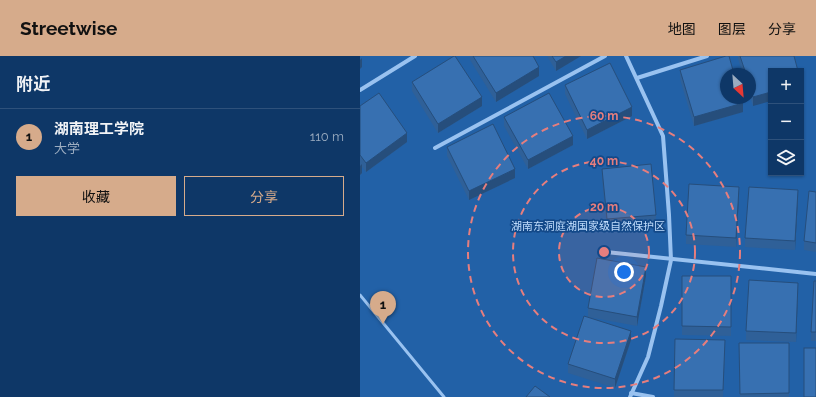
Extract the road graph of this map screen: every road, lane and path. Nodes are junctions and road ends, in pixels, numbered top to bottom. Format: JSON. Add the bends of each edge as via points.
{"nodes":[{"id":1,"x":415,"y":56,"type":"edge"},
{"id":2,"x":605,"y":56,"type":"edge"},
{"id":3,"x":626,"y":56,"type":"edge"},
{"id":4,"x":707,"y":56,"type":"edge"},
{"id":5,"x":637,"y":78,"type":"junction"},
{"id":6,"x":360,"y":90,"type":"edge"},
{"id":7,"x":435,"y":148,"type":"dead end"},
{"id":8,"x":606,"y":252,"type":"dead end"},
{"id":9,"x":671,"y":260,"type":"junction"},
{"id":10,"x":816,"y":274,"type":"edge"},
{"id":11,"x":360,"y":295,"type":"edge"},
{"id":12,"x":631,"y":395,"type":"edge"},
{"id":13,"x":444,"y":397,"type":"edge"},
{"id":14,"x":652,"y":397,"type":"edge"}],
"edges":[{"from":1,"to":6,"type":"street"},
{"from":2,"to":7,"type":"street"},
{"from":3,"to":5,"type":"street"},
{"from":4,"to":5,"type":"street"},
{"from":5,"to":9,"type":"street","via":[[663,136]]},
{"from":8,"to":9,"type":"street"},
{"from":9,"to":10,"type":"street"},
{"from":9,"to":12,"type":"street","via":[[648,357]]},
{"from":11,"to":13,"type":"lane"},
{"from":12,"to":14,"type":"street"}]}
